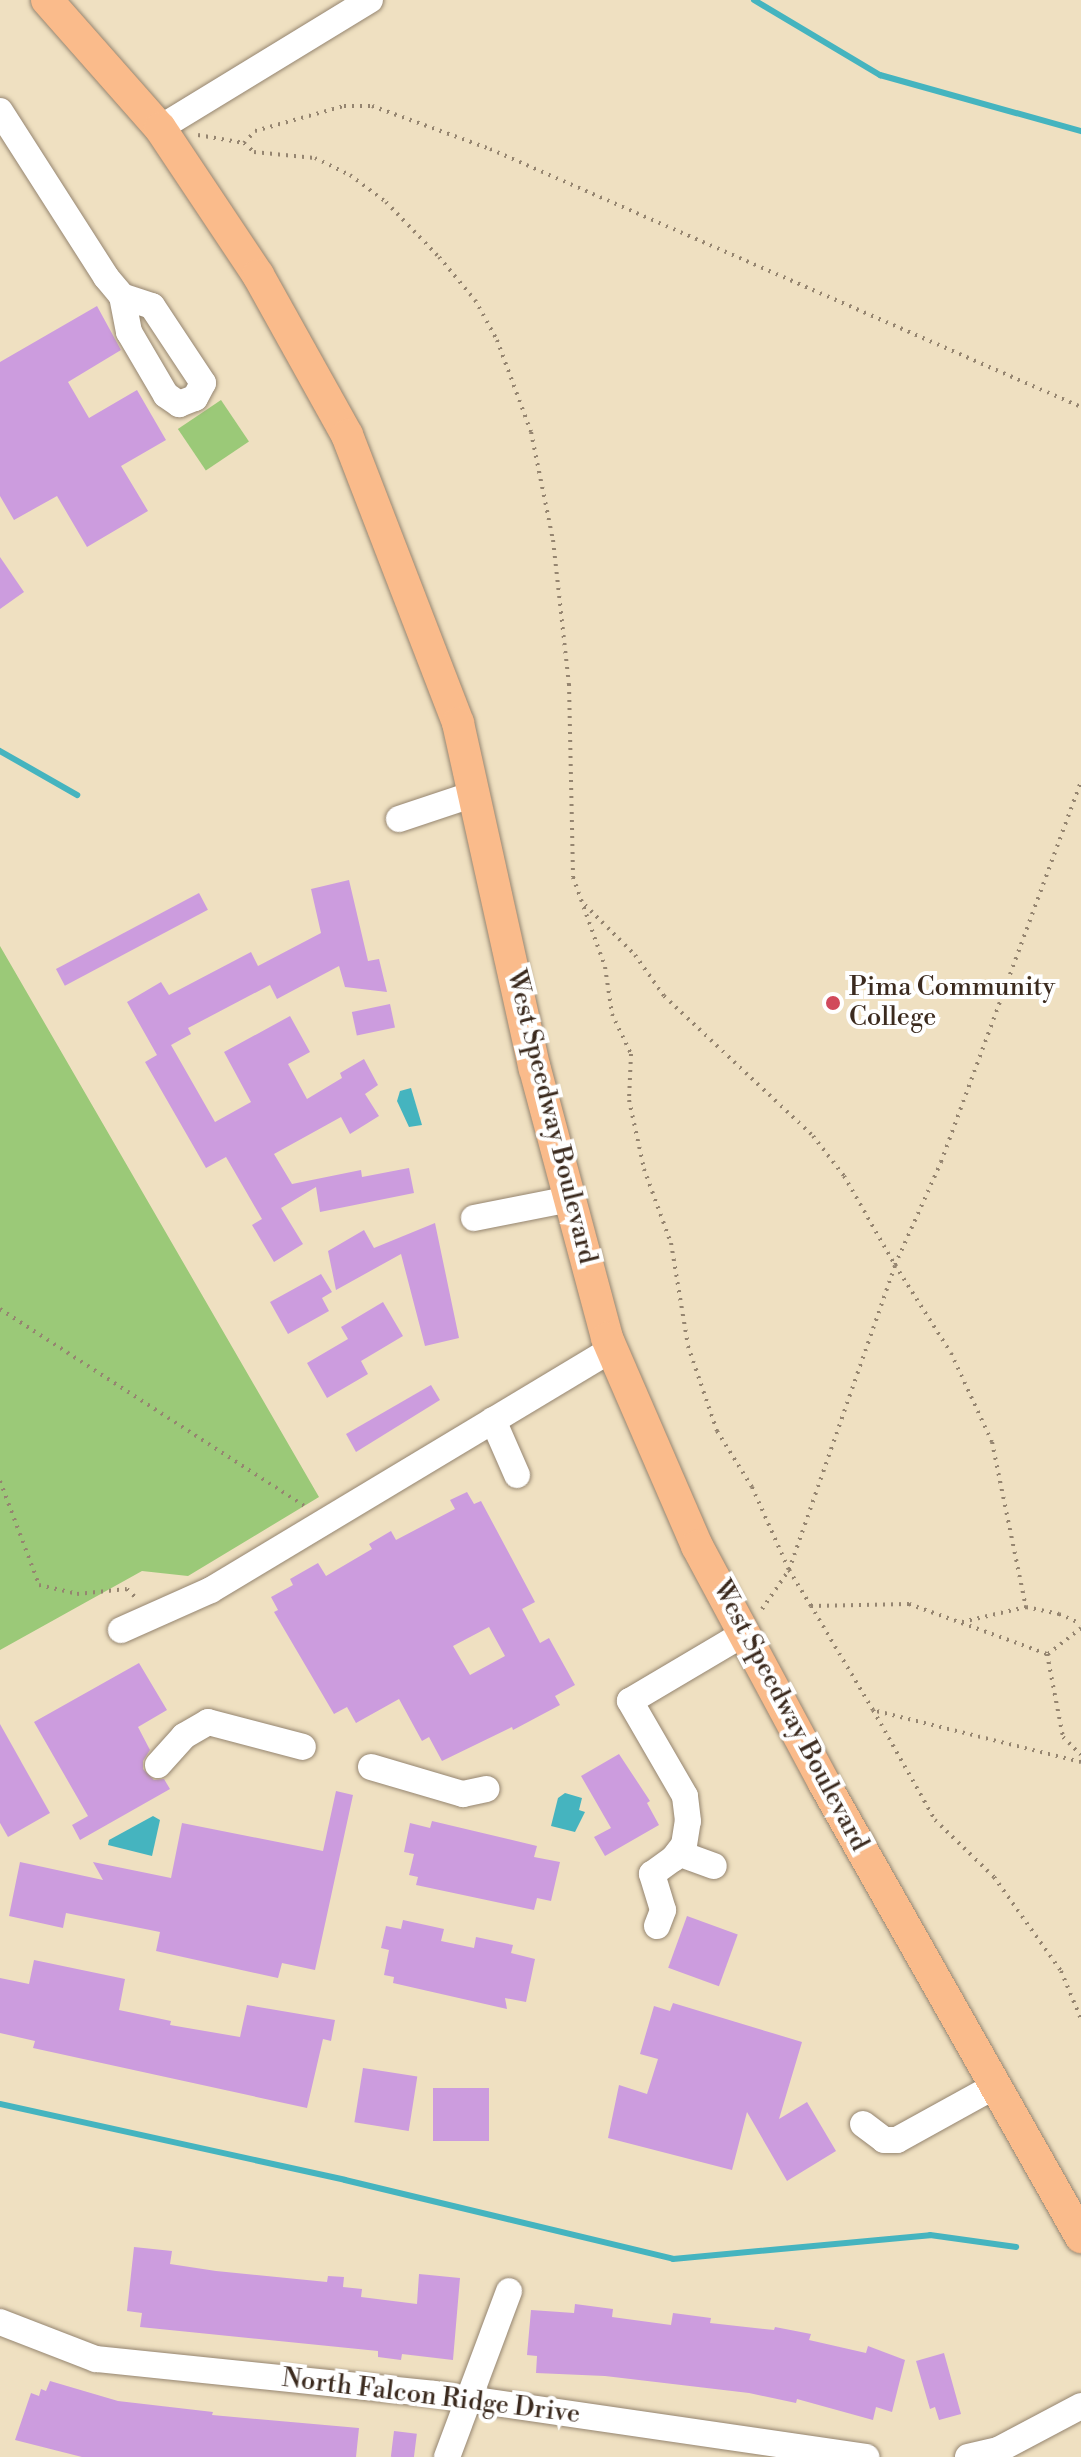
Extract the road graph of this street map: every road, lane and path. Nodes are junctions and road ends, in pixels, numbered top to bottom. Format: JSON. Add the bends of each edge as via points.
{"nodes":[{"id":1,"x":47,"y":0,"type":"edge"},
{"id":2,"x":370,"y":0,"type":"edge"},
{"id":3,"x":0,"y":111,"type":"edge"},
{"id":4,"x":160,"y":128,"type":"junction"},
{"id":5,"x":244,"y":143,"type":"junction"},
{"id":6,"x":122,"y":296,"type":"dead end"},
{"id":7,"x":1081,"y":407,"type":"edge"},
{"id":8,"x":1081,"y":781,"type":"edge"},
{"id":9,"x":474,"y":794,"type":"junction"},
{"id":10,"x":399,"y":819,"type":"dead end"},
{"id":11,"x":582,"y":902,"type":"junction"},
{"id":12,"x":570,"y":1199,"type":"junction"},
{"id":13,"x":474,"y":1218,"type":"dead end"},
{"id":14,"x":895,"y":1265,"type":"junction"},
{"id":15,"x":0,"y":1309,"type":"edge"},
{"id":16,"x":612,"y":1349,"type":"junction"},
{"id":17,"x":493,"y":1420,"type":"junction"},
{"id":18,"x":517,"y":1475,"type":"dead end"},
{"id":19,"x":0,"y":1481,"type":"edge"},
{"id":20,"x":326,"y":1521,"type":"junction"},
{"id":21,"x":789,"y":1570,"type":"junction"},
{"id":22,"x":811,"y":1606,"type":"junction"},
{"id":23,"x":1026,"y":1607,"type":"junction"},
{"id":24,"x":152,"y":1614,"type":"junction"},
{"id":25,"x":959,"y":1622,"type":"junction"},
{"id":26,"x":1081,"y":1626,"type":"edge"},
{"id":27,"x":121,"y":1630,"type":"dead end"},
{"id":28,"x":745,"y":1633,"type":"junction"},
{"id":29,"x":1047,"y":1654,"type":"junction"},
{"id":30,"x":873,"y":1710,"type":"junction"},
{"id":31,"x":303,"y":1747,"type":"dead end"},
{"id":32,"x":1081,"y":1755,"type":"edge"},
{"id":33,"x":1081,"y":1762,"type":"edge"},
{"id":34,"x":158,"y":1765,"type":"dead end"},
{"id":35,"x":371,"y":1767,"type":"dead end"},
{"id":36,"x":486,"y":1789,"type":"dead end"},
{"id":37,"x":678,"y":1853,"type":"junction"},
{"id":38,"x":714,"y":1866,"type":"dead end"},
{"id":39,"x":657,"y":1926,"type":"dead end"},
{"id":40,"x":1081,"y":2019,"type":"edge"},
{"id":41,"x":995,"y":2086,"type":"junction"},
{"id":42,"x":863,"y":2124,"type":"dead end"},
{"id":43,"x":1081,"y":2237,"type":"edge"},
{"id":44,"x":509,"y":2291,"type":"dead end"},
{"id":45,"x":0,"y":2322,"type":"edge"},
{"id":46,"x":468,"y":2399,"type":"junction"},
{"id":47,"x":1081,"y":2406,"type":"edge"},
{"id":48,"x":853,"y":2456,"type":"edge"},
{"id":49,"x":447,"y":2457,"type":"edge"},
{"id":50,"x":968,"y":2457,"type":"edge"}],
"edges":[{"from":1,"to":4,"type":"main road","name":"West Speedway Boulevard"},
{"from":2,"to":4,"type":"street"},
{"from":3,"to":6,"type":"street"},
{"from":4,"to":5,"type":"path"},
{"from":4,"to":9,"type":"main road","name":"West Speedway Boulevard","via":[[258,275],[347,435],[458,723]]},
{"from":5,"to":7,"type":"path","via":[[255,131],[344,106],[372,106],[518,161]]},
{"from":5,"to":11,"type":"path","via":[[254,152],[315,158],[386,202],[475,300],[497,340],[531,432],[553,540],[569,684],[573,877]]},
{"from":8,"to":14,"type":"path","via":[[941,1162]]},
{"from":9,"to":10,"type":"street"},
{"from":9,"to":12,"type":"main road","name":"West Speedway Boulevard","via":[[535,1069]]},
{"from":11,"to":14,"type":"path","via":[[635,955],[664,996],[813,1136],[844,1176]]},
{"from":11,"to":21,"type":"path","via":[[605,967],[612,1014],[631,1054],[629,1100],[644,1169],[671,1243],[688,1346],[717,1431],[752,1487]]},
{"from":12,"to":13,"type":"street"},
{"from":12,"to":16,"type":"main road","name":"West Speedway Boulevard"},
{"from":14,"to":21,"type":"path"},
{"from":14,"to":23,"type":"path","via":[[951,1353],[992,1442]]},
{"from":15,"to":20,"type":"path"},
{"from":16,"to":17,"type":"street"},
{"from":16,"to":28,"type":"main road","name":"West Speedway Boulevard","via":[[697,1546]]},
{"from":17,"to":18,"type":"street"},
{"from":17,"to":20,"type":"street"},
{"from":19,"to":24,"type":"path","via":[[39,1585],[77,1594],[127,1589]]},
{"from":20,"to":24,"type":"street","via":[[211,1590]]},
{"from":21,"to":22,"type":"path"},
{"from":21,"to":28,"type":"path"},
{"from":22,"to":25,"type":"path","via":[[909,1604]]},
{"from":22,"to":30,"type":"path"},
{"from":23,"to":25,"type":"path"},
{"from":23,"to":26,"type":"path","via":[[1059,1614]]},
{"from":24,"to":27,"type":"street"},
{"from":25,"to":29,"type":"path"},
{"from":26,"to":29,"type":"path"},
{"from":28,"to":37,"type":"street","via":[[630,1701],[685,1796],[688,1821]]},
{"from":28,"to":41,"type":"main road","name":"West Speedway Boulevard"},
{"from":29,"to":32,"type":"path","via":[[1063,1737]]},
{"from":30,"to":33,"type":"path"},
{"from":30,"to":40,"type":"path","via":[[935,1820],[994,1877],[1061,1971]]},
{"from":31,"to":34,"type":"street","via":[[208,1722],[184,1736]]},
{"from":35,"to":36,"type":"street","via":[[463,1794]]},
{"from":37,"to":38,"type":"street"},
{"from":37,"to":39,"type":"street","via":[[652,1874],[663,1910]]},
{"from":41,"to":42,"type":"street","via":[[897,2140],[884,2140]]},
{"from":41,"to":43,"type":"main road","name":"West Speedway Boulevard"},
{"from":44,"to":46,"type":"street"},
{"from":45,"to":46,"type":"street","name":"North Falcon Ridge Drive","via":[[96,2359]]},
{"from":46,"to":48,"type":"street","name":"North Falcon Ridge Drive"},
{"from":46,"to":49,"type":"street"},
{"from":47,"to":50,"type":"street","via":[[998,2450]]}]}
